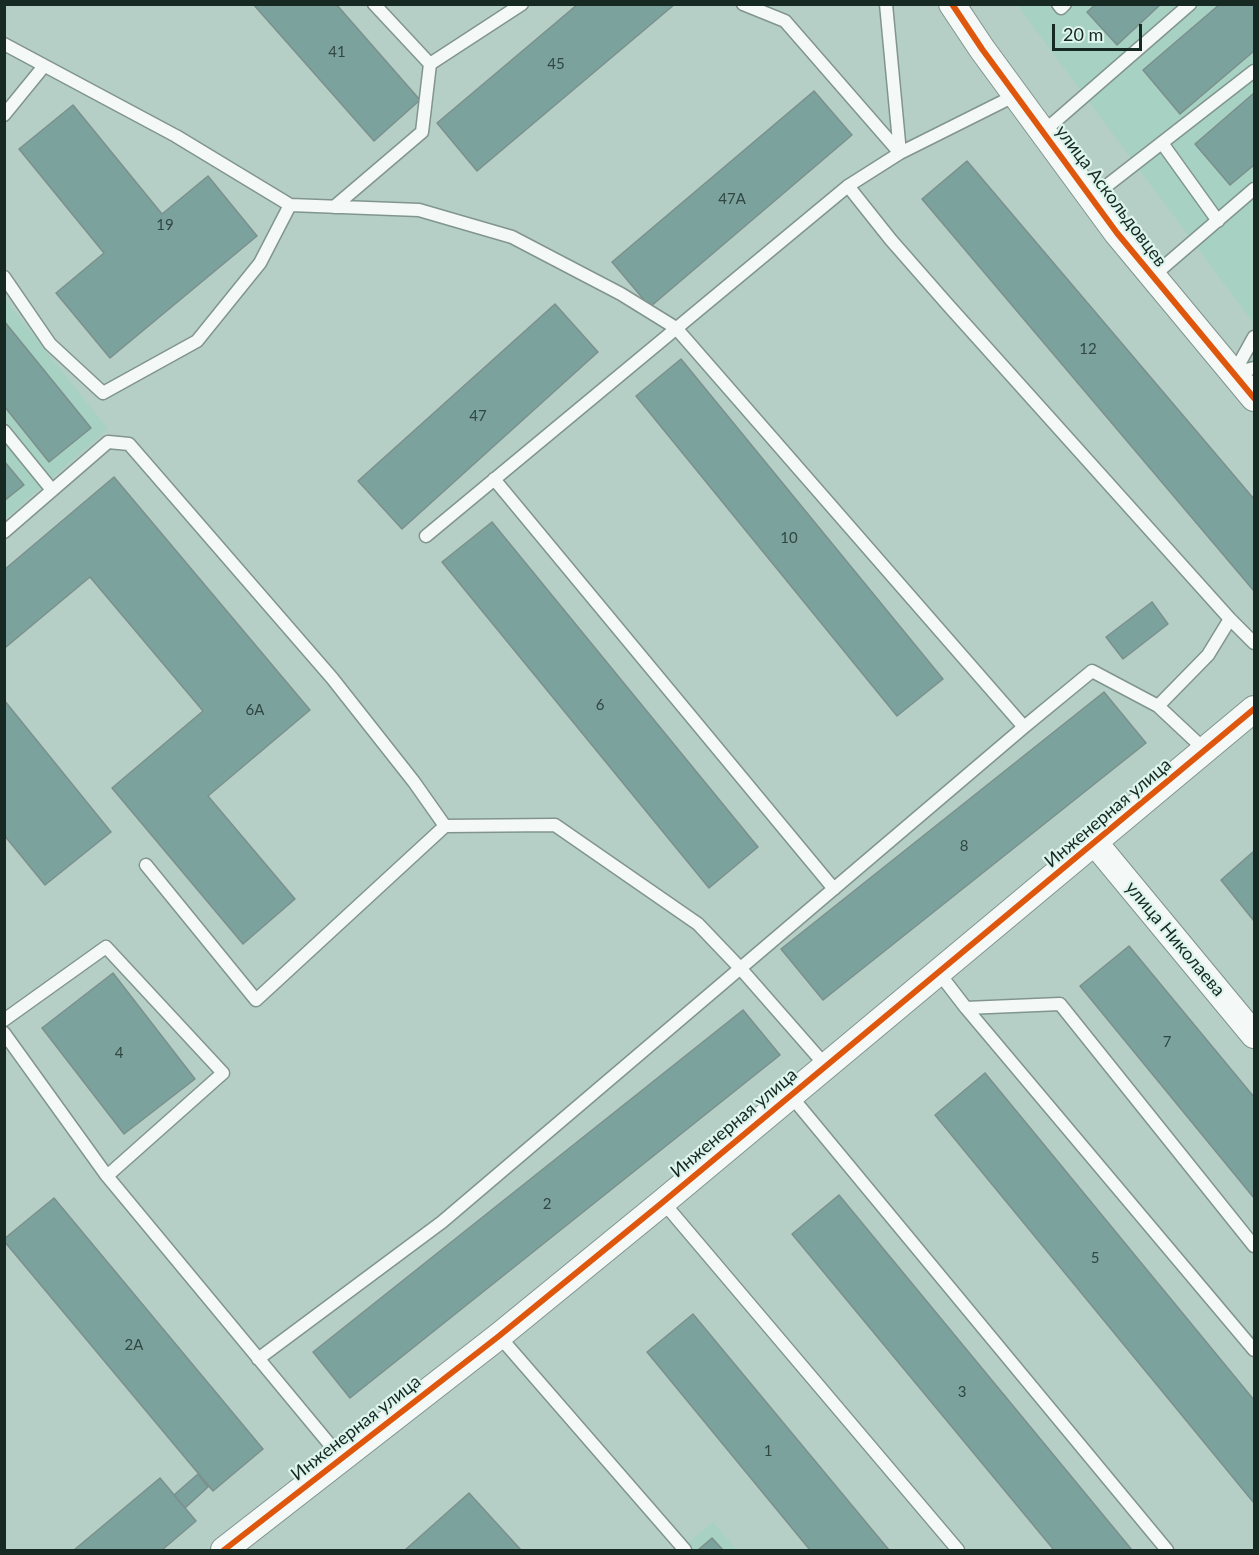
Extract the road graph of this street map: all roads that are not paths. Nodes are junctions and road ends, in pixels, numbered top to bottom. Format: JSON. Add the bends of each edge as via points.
{"nodes":[{"id":1,"x":374,"y":4,"type":"edge"},
{"id":2,"x":522,"y":4,"type":"edge"},
{"id":3,"x":743,"y":4,"type":"edge"},
{"id":4,"x":886,"y":4,"type":"edge"},
{"id":5,"x":952,"y":4,"type":"edge"},
{"id":6,"x":1058,"y":4,"type":"edge"},
{"id":7,"x":1065,"y":4,"type":"edge"},
{"id":8,"x":1190,"y":4,"type":"edge"},
{"id":9,"x":4,"y":44,"type":"edge"},
{"id":10,"x":430,"y":64,"type":"junction"},
{"id":11,"x":44,"y":66,"type":"junction"},
{"id":12,"x":1254,"y":70,"type":"edge"},
{"id":13,"x":1016,"y":95,"type":"junction"},
{"id":14,"x":4,"y":115,"type":"edge"},
{"id":15,"x":1043,"y":132,"type":"junction"},
{"id":16,"x":1162,"y":143,"type":"junction"},
{"id":17,"x":900,"y":153,"type":"junction"},
{"id":18,"x":849,"y":186,"type":"junction"},
{"id":19,"x":1254,"y":189,"type":"edge"},
{"id":20,"x":1091,"y":198,"type":"junction"},
{"id":21,"x":290,"y":205,"type":"junction"},
{"id":22,"x":334,"y":207,"type":"junction"},
{"id":23,"x":1218,"y":221,"type":"junction"},
{"id":24,"x":1153,"y":276,"type":"junction"},
{"id":25,"x":4,"y":277,"type":"edge"},
{"id":26,"x":676,"y":328,"type":"junction"},
{"id":27,"x":1254,"y":337,"type":"edge"},
{"id":28,"x":1244,"y":370,"type":"edge"},
{"id":29,"x":1254,"y":398,"type":"edge"},
{"id":30,"x":5,"y":433,"type":"edge"},
{"id":31,"x":494,"y":479,"type":"junction"},
{"id":32,"x":52,"y":490,"type":"junction"},
{"id":33,"x":4,"y":532,"type":"edge"},
{"id":34,"x":426,"y":536,"type":"dead end"},
{"id":35,"x":1230,"y":619,"type":"junction"},
{"id":36,"x":1254,"y":643,"type":"edge"},
{"id":37,"x":1158,"y":706,"type":"junction"},
{"id":38,"x":1254,"y":709,"type":"edge"},
{"id":39,"x":1024,"y":727,"type":"junction"},
{"id":40,"x":1205,"y":750,"type":"junction"},
{"id":41,"x":444,"y":826,"type":"junction"},
{"id":42,"x":1095,"y":843,"type":"junction"},
{"id":43,"x":146,"y":865,"type":"dead end"},
{"id":44,"x":834,"y":889,"type":"junction"},
{"id":45,"x":741,"y":969,"type":"junction"},
{"id":46,"x":939,"y":973,"type":"junction"},
{"id":47,"x":966,"y":1008,"type":"junction"},
{"id":48,"x":4,"y":1020,"type":"edge"},
{"id":49,"x":4,"y":1033,"type":"edge"},
{"id":50,"x":1254,"y":1035,"type":"edge"},
{"id":51,"x":826,"y":1066,"type":"junction"},
{"id":52,"x":791,"y":1096,"type":"junction"},
{"id":53,"x":107,"y":1176,"type":"junction"},
{"id":54,"x":663,"y":1202,"type":"junction"},
{"id":55,"x":1254,"y":1246,"type":"edge"},
{"id":56,"x":499,"y":1336,"type":"junction"},
{"id":57,"x":1254,"y":1350,"type":"edge"},
{"id":58,"x":258,"y":1359,"type":"junction"},
{"id":59,"x":341,"y":1458,"type":"junction"},
{"id":60,"x":224,"y":1551,"type":"edge"},
{"id":61,"x":686,"y":1551,"type":"edge"},
{"id":62,"x":958,"y":1551,"type":"edge"},
{"id":63,"x":1167,"y":1551,"type":"edge"}],
"edges":[{"from":1,"to":10,"type":"lane"},
{"from":2,"to":10,"type":"lane"},
{"from":3,"to":17,"type":"lane","via":[[785,21]]},
{"from":4,"to":17,"type":"lane"},
{"from":5,"to":13,"type":"street","name":"улица Аскольдовцев"},
{"from":6,"to":7,"type":"lane","via":[[1061,8]]},
{"from":8,"to":15,"type":"lane"},
{"from":9,"to":11,"type":"lane"},
{"from":10,"to":22,"type":"lane","via":[[423,132]]},
{"from":11,"to":14,"type":"lane"},
{"from":11,"to":21,"type":"lane","via":[[176,136]]},
{"from":12,"to":16,"type":"lane"},
{"from":13,"to":15,"type":"street","name":"улица Аскольдовцев"},
{"from":13,"to":17,"type":"lane"},
{"from":15,"to":20,"type":"street","name":"улица Аскольдовцев"},
{"from":16,"to":20,"type":"lane"},
{"from":16,"to":23,"type":"lane"},
{"from":17,"to":18,"type":"lane"},
{"from":18,"to":26,"type":"lane"},
{"from":18,"to":35,"type":"lane","via":[[948,305]]},
{"from":19,"to":23,"type":"lane"},
{"from":20,"to":24,"type":"street","name":"улица Аскольдовцев"},
{"from":21,"to":22,"type":"lane"},
{"from":21,"to":25,"type":"lane","via":[[260,263],[197,340],[103,393],[50,344]]},
{"from":22,"to":26,"type":"lane","via":[[418,210],[512,237],[621,294]]},
{"from":23,"to":24,"type":"lane"},
{"from":24,"to":28,"type":"street","name":"улица Аскольдовцев"},
{"from":26,"to":31,"type":"lane"},
{"from":26,"to":39,"type":"lane"},
{"from":27,"to":28,"type":"lane"},
{"from":28,"to":29,"type":"street","name":"улица Аскольдовцев"},
{"from":30,"to":32,"type":"lane"},
{"from":31,"to":34,"type":"lane"},
{"from":31,"to":44,"type":"lane"},
{"from":32,"to":33,"type":"lane"},
{"from":32,"to":41,"type":"lane","via":[[108,442],[129,444],[332,678]]},
{"from":35,"to":36,"type":"lane"},
{"from":35,"to":37,"type":"lane","via":[[1208,655]]},
{"from":37,"to":39,"type":"lane","via":[[1092,671]]},
{"from":37,"to":40,"type":"lane"},
{"from":38,"to":40,"type":"street","name":"Инженерная улица"},
{"from":39,"to":44,"type":"lane"},
{"from":40,"to":42,"type":"street","name":"Инженерная улица"},
{"from":41,"to":43,"type":"lane","via":[[256,1000]]},
{"from":41,"to":45,"type":"lane","via":[[555,825],[698,924]]},
{"from":42,"to":46,"type":"street","name":"Инженерная улица"},
{"from":42,"to":50,"type":"street","name":"улица Николаева"},
{"from":44,"to":45,"type":"lane"},
{"from":45,"to":51,"type":"lane"},
{"from":45,"to":58,"type":"lane","via":[[442,1222]]},
{"from":46,"to":47,"type":"lane"},
{"from":46,"to":51,"type":"street","name":"Инженерная улица"},
{"from":47,"to":55,"type":"lane","via":[[1060,1004]]},
{"from":47,"to":57,"type":"lane"},
{"from":48,"to":53,"type":"lane","via":[[106,947],[223,1073]]},
{"from":49,"to":53,"type":"lane"},
{"from":51,"to":52,"type":"street","name":"Инженерная улица"},
{"from":52,"to":54,"type":"street","name":"Инженерная улица"},
{"from":52,"to":63,"type":"lane"},
{"from":53,"to":58,"type":"lane"},
{"from":54,"to":56,"type":"street","name":"Инженерная улица"},
{"from":54,"to":62,"type":"lane"},
{"from":56,"to":59,"type":"street","name":"Инженерная улица"},
{"from":56,"to":61,"type":"lane"},
{"from":58,"to":59,"type":"lane"},
{"from":59,"to":60,"type":"street","name":"Инженерная улица"}]}
